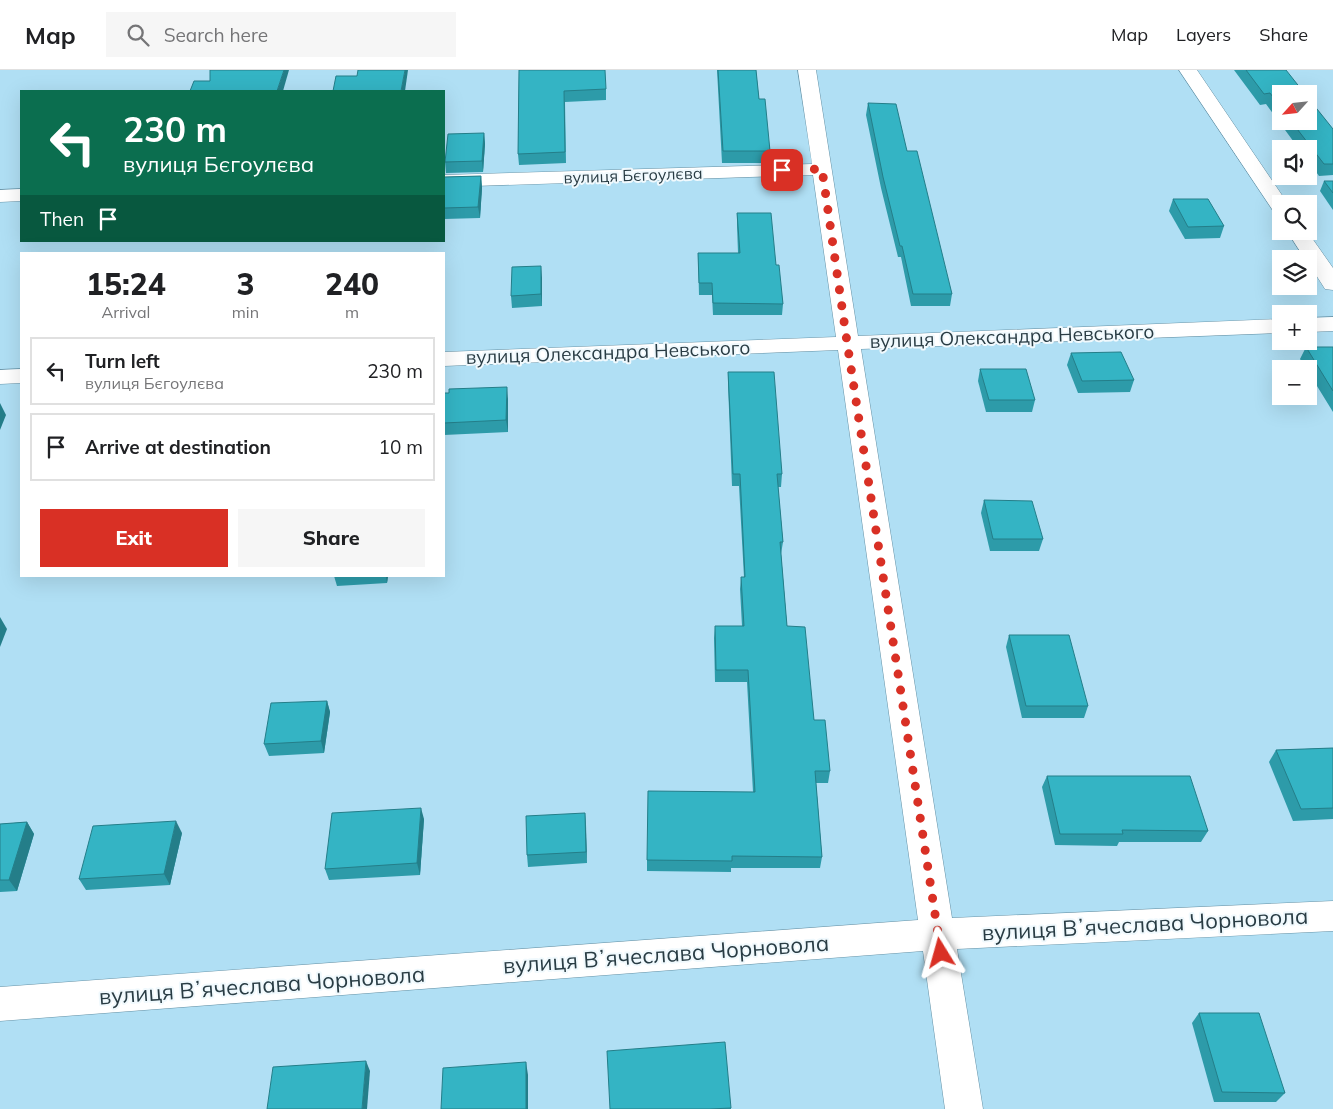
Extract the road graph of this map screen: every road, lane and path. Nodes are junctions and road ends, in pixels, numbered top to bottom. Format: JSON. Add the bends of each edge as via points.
{"nodes":[{"id":1,"x":807,"y":70,"type":"edge"},
{"id":2,"x":1188,"y":70,"type":"edge"},
{"id":3,"x":822,"y":169,"type":"junction"},
{"id":4,"x":445,"y":181,"type":"edge"},
{"id":5,"x":20,"y":195,"type":"edge"},
{"id":6,"x":1272,"y":195,"type":"edge"},
{"id":7,"x":0,"y":196,"type":"edge"},
{"id":8,"x":1303,"y":240,"type":"edge"},
{"id":9,"x":1333,"y":284,"type":"edge"},
{"id":10,"x":1333,"y":324,"type":"edge"},
{"id":11,"x":1317,"y":325,"type":"edge"},
{"id":12,"x":1272,"y":326,"type":"edge"},
{"id":13,"x":847,"y":342,"type":"junction"},
{"id":14,"x":445,"y":359,"type":"edge"},
{"id":15,"x":20,"y":376,"type":"edge"},
{"id":16,"x":0,"y":377,"type":"edge"},
{"id":17,"x":1333,"y":916,"type":"edge"},
{"id":18,"x":938,"y":934,"type":"junction"},
{"id":19,"x":0,"y":1004,"type":"edge"},
{"id":20,"x":964,"y":1109,"type":"edge"}],
"edges":[{"from":1,"to":3,"type":"street"},
{"from":2,"to":6,"type":"street"},
{"from":3,"to":4,"type":"street","name":"вулиця Бєгоулєва"},
{"from":3,"to":13,"type":"street"},
{"from":5,"to":7,"type":"street"},
{"from":8,"to":9,"type":"street"},
{"from":10,"to":11,"type":"street"},
{"from":12,"to":13,"type":"street","name":"вулиця Олександра Невського"},
{"from":13,"to":14,"type":"street","name":"вулиця Олександра Невського"},
{"from":13,"to":18,"type":"street"},
{"from":15,"to":16,"type":"street"},
{"from":17,"to":18,"type":"street","name":"вулиця Вʼячеслава Чорновола"},
{"from":18,"to":19,"type":"street","name":"вулиця Вʼячеслава Чорновола"},
{"from":18,"to":20,"type":"street"}]}
